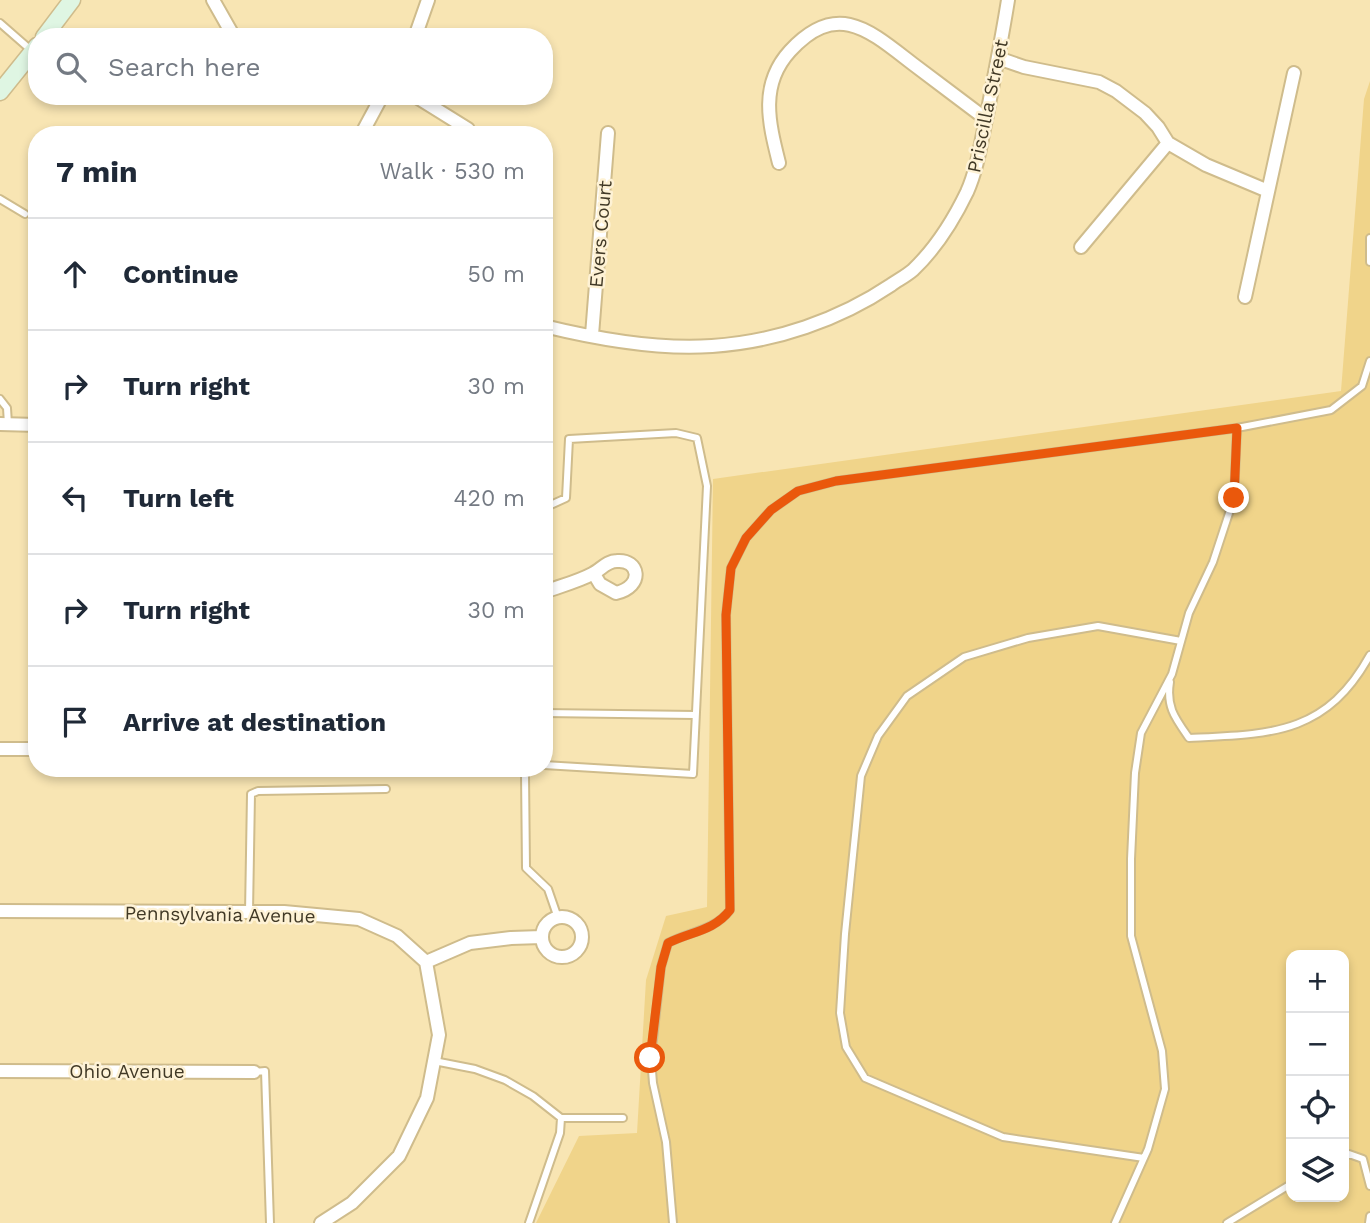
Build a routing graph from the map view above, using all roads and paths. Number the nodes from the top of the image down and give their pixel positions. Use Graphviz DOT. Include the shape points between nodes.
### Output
graph roads {
  1 [pos="72,0"];
  2 [pos="212,0"];
  3 [pos="428,0"];
  4 [pos="1008,0"];
  5 [pos="0,23"];
  6 [pos="51,28"];
  7 [pos="229,28"];
  8 [pos="418,28"];
  9 [pos="28,44"];
  10 [pos="28,56"];
  11 [pos="998,58"];
  12 [pos="1294,73"];
  13 [pos="0,92"];
  14 [pos="377,105"];
  15 [pos="429,105"];
  16 [pos="986,119"];
  17 [pos="366,126"];
  18 [pos="463,126"];
  19 [pos="608,133"];
  20 [pos="1168,143"];
  21 [pos="779,163"];
  22 [pos="1268,191"];
  23 [pos="0,199"];
  24 [pos="25,214"];
  25 [pos="1370,238"];
  26 [pos="1081,247"];
  27 [pos="1370,262"];
  28 [pos="1245,297"];
  29 [pos="553,328"];
  30 [pos="592,335"];
  31 [pos="1370,361"];
  32 [pos="0,399"];
  33 [pos="4,424"];
  34 [pos="28,425"];
  35 [pos="1237,428"];
  36 [pos="553,504"];
  37 [pos="594,574"];
  38 [pos="553,589"];
  39 [pos="1181,641"];
  40 [pos="1370,655"];
  41 [pos="1172,674"];
  42 [pos="553,713"];
  43 [pos="695,715"];
  44 [pos="0,748"];
  45 [pos="28,749"];
  46 [pos="553,766"];
  47 [pos="525,777"];
  48 [pos="386,789"];
  49 [pos="0,911"];
  50 [pos="249,912"];
  51 [pos="558,918"];
  52 [pos="542,937"];
  53 [pos="426,962"];
  54 [pos="434,1061"];
  55 [pos="0,1070"];
  56 [pos="254,1072"];
  57 [pos="561,1118"];
  58 [pos="623,1118"];
  59 [pos="1349,1154"];
  60 [pos="1144,1158"];
  61 [pos="1370,1186"];
  62 [pos="1286,1187"];
  63 [pos="1370,1216"];
  64 [pos="270,1223"];
  65 [pos="321,1223"];
  66 [pos="529,1223"];
  67 [pos="673,1223"];
  68 [pos="1115,1223"];
  69 [pos="1227,1223"];
  70 [pos="1369,1223"];
  1 -- 6 [label="main road"];
  2 -- 7 [label="street"];
  3 -- 8 [label="street"];
  4 -- 11 [label="street, Priscilla Street"];
  5 -- 9 [label="lane"];
  10 -- 13 [label="main road"];
  11 -- 16 [label="street, Priscilla Street"];
  11 -- 20 [label="street" via="1099,82 1145,113"];
  12 -- 22 [label="street"];
  14 -- 17 [label="street"];
  15 -- 18 [label="street"];
  16 -- 21 [label="street" via="879,36 857,26 828,24 807,33 787,54 774,78 768,121"];
  16 -- 30 [label="street, Priscilla Street" via="977,161 954,217 912,270 879,293 782,335 739,344 666,346"];
  19 -- 30 [label="street, Evers Court"];
  20 -- 22 [label="street"];
  20 -- 26 [label="street"];
  22 -- 28 [label="street"];
  23 -- 24 [label="lane"];
  25 -- 27 [label="lane"];
  29 -- 30 [label="street, Priscilla Street"];
  31 -- 35 [label="lane" via="1363,386 1331,410"];
  32 -- 33 [label="lane" via="7,408"];
  33 -- 34 [label="street"];
  35 -- 39 [label="lane" via="1234,498"];
  35 -- 67 [label="lane" via="836,481 798,491 771,510 746,538 731,568 726,615 730,910 708,929 668,943 650,1058 666,1142"];
  36 -- 43 [label="lane" via="566,498 569,439 676,433 697,438 707,486"];
  37 -- 38 [label="street"];
  39 -- 41 [label="lane"];
  39 -- 60 [label="lane" via="1098,625 1028,638 964,657 907,696 877,736 862,776 845,934 840,1013 846,1047 865,1079 1003,1137"];
  40 -- 41 [label="lane" via="1356,680 1323,712 1290,727 1243,735 1189,738 1167,699"];
  41 -- 60 [label="lane" via="1141,733 1135,773 1131,936 1162,1051 1165,1089"];
  42 -- 43 [label="lane"];
  43 -- 46 [label="lane" via="693,774"];
  44 -- 45 [label="street"];
  47 -- 51 [label="lane" via="526,868 548,889"];
  48 -- 50 [label="lane" via="258,790 251,794"];
  49 -- 50 [label="street, Pennsylvania Avenue"];
  50 -- 53 [label="street, Pennsylvania Avenue" via="359,919 397,936"];
  51 -- 52 [label="street" via="548,923"];
  51 -- 52 [label="street" via="570,919 581,930 577,952 554,956"];
  52 -- 53 [label="street" via="470,943"];
  53 -- 54 [label="street" via="439,1035"];
  54 -- 57 [label="lane" via="505,1080"];
  54 -- 65 [label="street" via="427,1098 399,1156 352,1203"];
  55 -- 56 [label="street, Ohio Avenue"];
  56 -- 64 [label="lane" via="265,1071"];
  57 -- 58 [label="lane"];
  57 -- 66 [label="lane" via="561,1133"];
  59 -- 61 [label="lane" via="1363,1159"];
  60 -- 68 [label="lane"];
  62 -- 69 [label="lane"];
  63 -- 70 [label="lane"];
}
